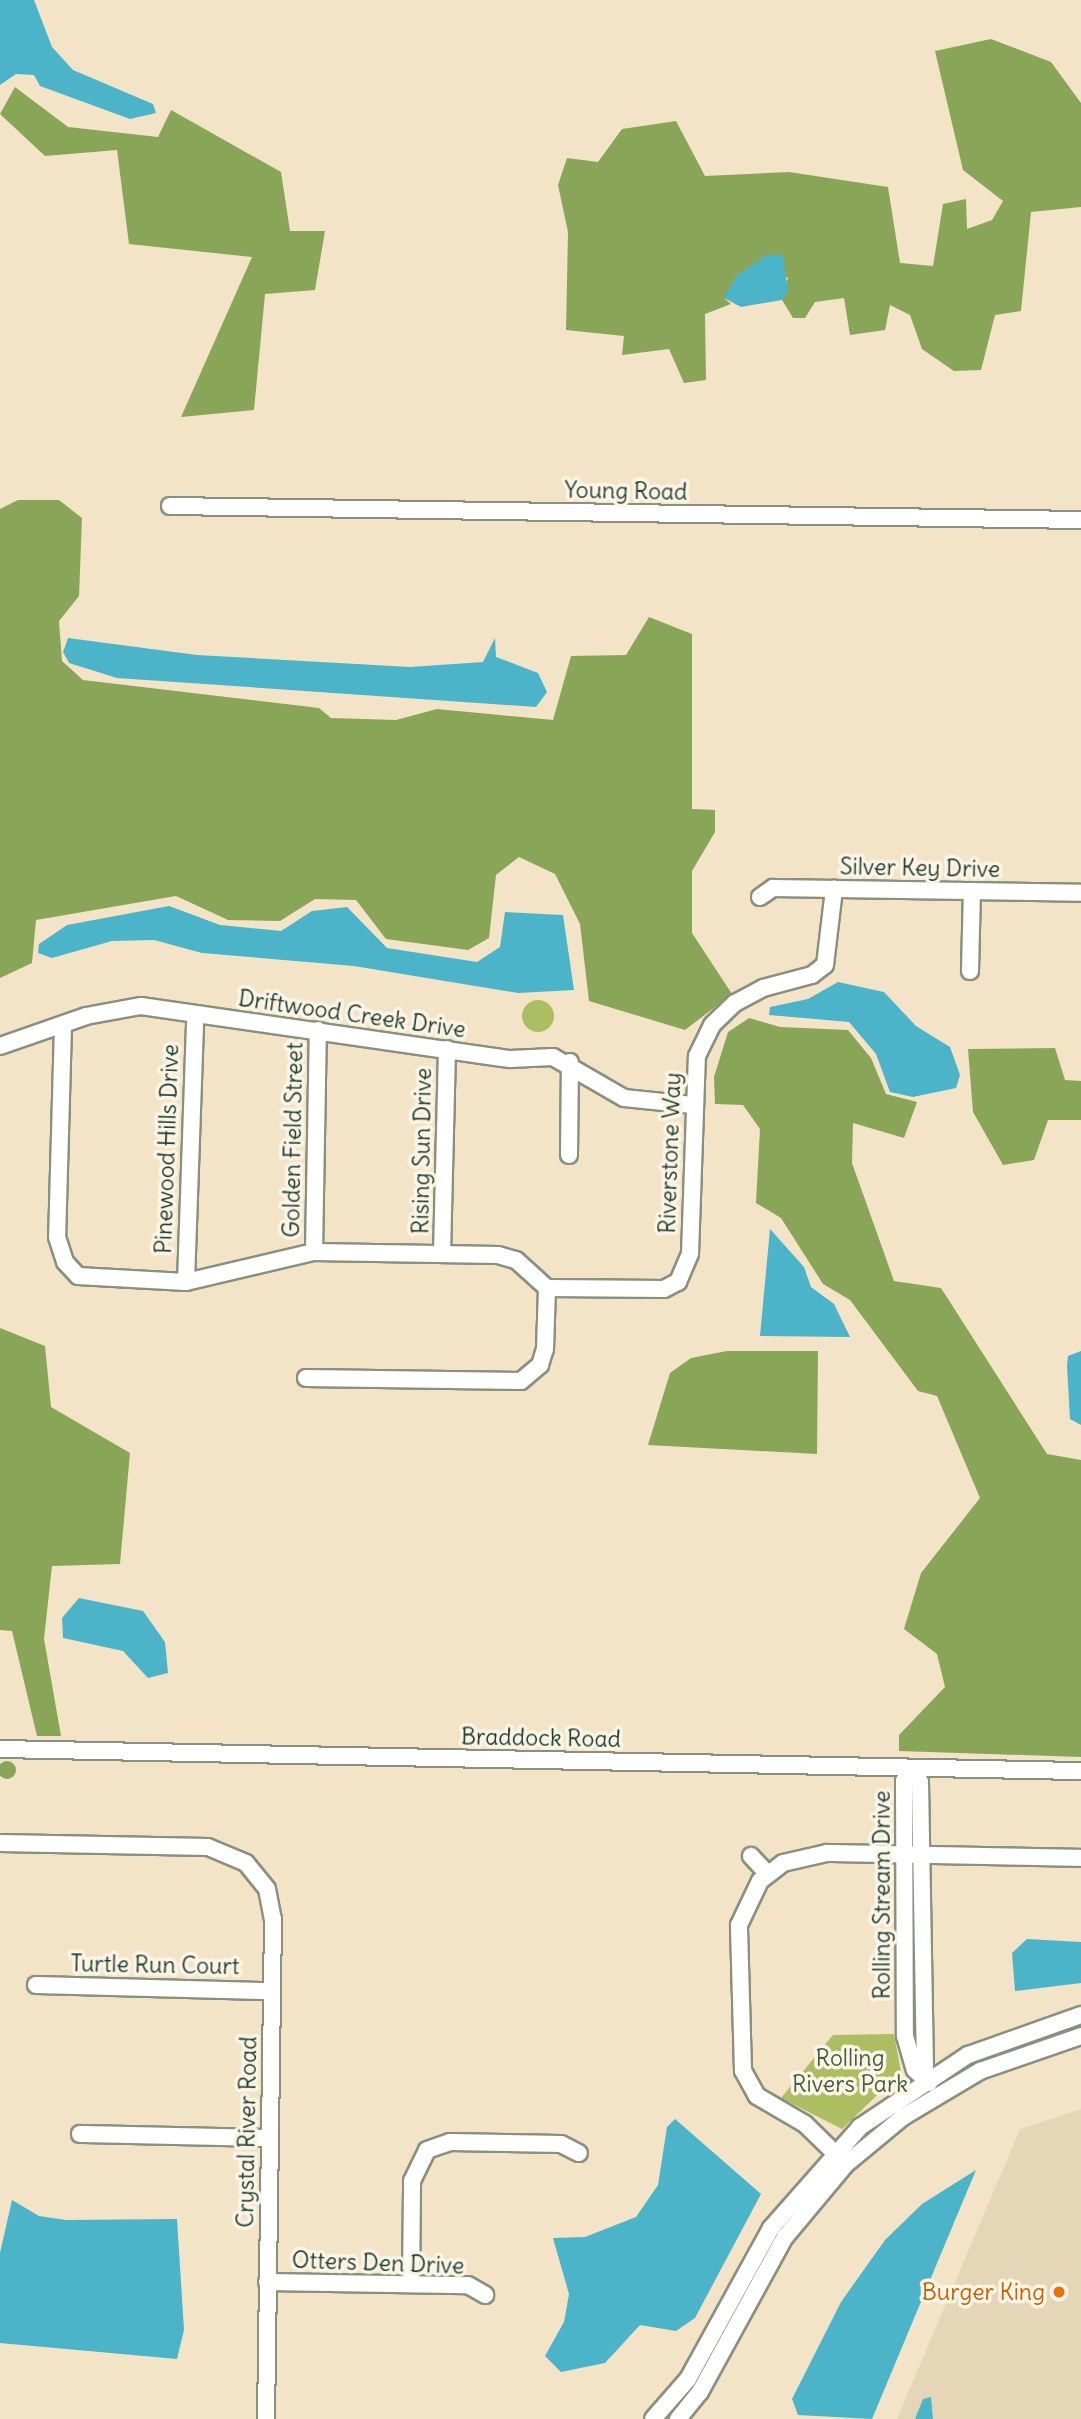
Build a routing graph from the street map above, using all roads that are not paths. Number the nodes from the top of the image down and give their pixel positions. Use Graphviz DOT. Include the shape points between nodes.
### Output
graph roads {
  1 [pos="170,506"];
  2 [pos="1081,520"];
  3 [pos="834,889"];
  4 [pos="972,891"];
  5 [pos="1081,893"];
  6 [pos="760,897"];
  7 [pos="970,971"];
  8 [pos="195,1017"];
  9 [pos="62,1026"];
  10 [pos="318,1030"];
  11 [pos="0,1046"];
  12 [pos="447,1049"];
  13 [pos="570,1062"];
  14 [pos="693,1105"];
  15 [pos="569,1155"];
  16 [pos="314,1252"];
  17 [pos="442,1254"];
  18 [pos="186,1282"];
  19 [pos="547,1288"];
  20 [pos="306,1378"];
  21 [pos="0,1749"];
  22 [pos="912,1768"];
  23 [pos="1081,1771"];
  24 [pos="0,1843"];
  25 [pos="912,1855"];
  26 [pos="751,1856"];
  27 [pos="1081,1858"];
  28 [pos="767,1873"];
  29 [pos="36,1986"];
  30 [pos="272,1991"];
  31 [pos="1081,2015"];
  32 [pos="1081,2036"];
  33 [pos="926,2078"];
  34 [pos="937,2095"];
  35 [pos="80,2134"];
  36 [pos="270,2138"];
  37 [pos="835,2151"];
  38 [pos="579,2153"];
  39 [pos="846,2164"];
  40 [pos="267,2282"];
  41 [pos="411,2284"];
  42 [pos="485,2295"];
  43 [pos="266,2419"];
  44 [pos="653,2419"];
  45 [pos="678,2419"];
  1 -- 2 [label="street, Young Road"];
  3 -- 4 [label="street, Silver Key Drive"];
  3 -- 6 [label="street, Silver Key Drive" via="773,888"];
  3 -- 14 [label="street, Riverstone Way" via="825,965 795,982 763,988 712,1025 697,1056"];
  4 -- 5 [label="street, Silver Key Drive"];
  4 -- 7 [label="street"];
  8 -- 9 [label="street, Driftwood Creek Drive" via="141,1006"];
  8 -- 10 [label="street, Driftwood Creek Drive"];
  8 -- 18 [label="street, Pinewood Hills Drive"];
  9 -- 11 [label="street, Driftwood Creek Drive"];
  9 -- 18 [label="street" via="57,1237 61,1266 96,1280"];
  10 -- 12 [label="street, Driftwood Creek Drive"];
  10 -- 16 [label="street, Golden Field Street"];
  12 -- 13 [label="street, Driftwood Creek Drive"];
  12 -- 17 [label="street, Rising Sun Drive"];
  13 -- 14 [label="street, Driftwood Creek Drive" via="624,1098"];
  13 -- 15 [label="street"];
  14 -- 19 [label="street, Riverstone Way" via="690,1254 680,1287 649,1291"];
  16 -- 17 [label="street"];
  16 -- 18 [label="street"];
  17 -- 19 [label="street" via="516,1260"];
  19 -- 20 [label="street" via="545,1349 533,1381"];
  21 -- 22 [label="street, Braddock Road"];
  22 -- 23 [label="street, Braddock Road"];
  22 -- 25 [label="street, Rolling Stream Drive" via="904,1781"];
  24 -- 30 [label="street, Crystal River Road" via="208,1847 239,1858 261,1877 271,1900"];
  25 -- 27 [label="street"];
  25 -- 28 [label="street" via="802,1855"];
  25 -- 33 [label="street, Rolling Stream Drive" via="905,2036 915,2070"];
  26 -- 28 [label="street"];
  28 -- 37 [label="street" via="740,1925 740,2059 757,2096"];
  29 -- 30 [label="street, Turtle Run Court"];
  30 -- 36 [label="street, Crystal River Road"];
  31 -- 33 [label="street" via="1013,2035"];
  32 -- 34 [label="street" via="1022,2053"];
  33 -- 34 [label="street, Rolling Stream Drive"];
  33 -- 37 [label="street"];
  34 -- 39 [label="street"];
  35 -- 36 [label="street"];
  36 -- 40 [label="street, Crystal River Road"];
  37 -- 39 [label="street"];
  37 -- 44 [label="street" via="771,2228 688,2379"];
  38 -- 41 [label="street" via="561,2144 450,2142 427,2150 412,2181"];
  39 -- 45 [label="street" via="785,2238 701,2392"];
  40 -- 41 [label="street, Otters Den Drive"];
  40 -- 43 [label="street, Crystal River Road"];
  41 -- 42 [label="street, Otters Den Drive" via="468,2285"];
}
